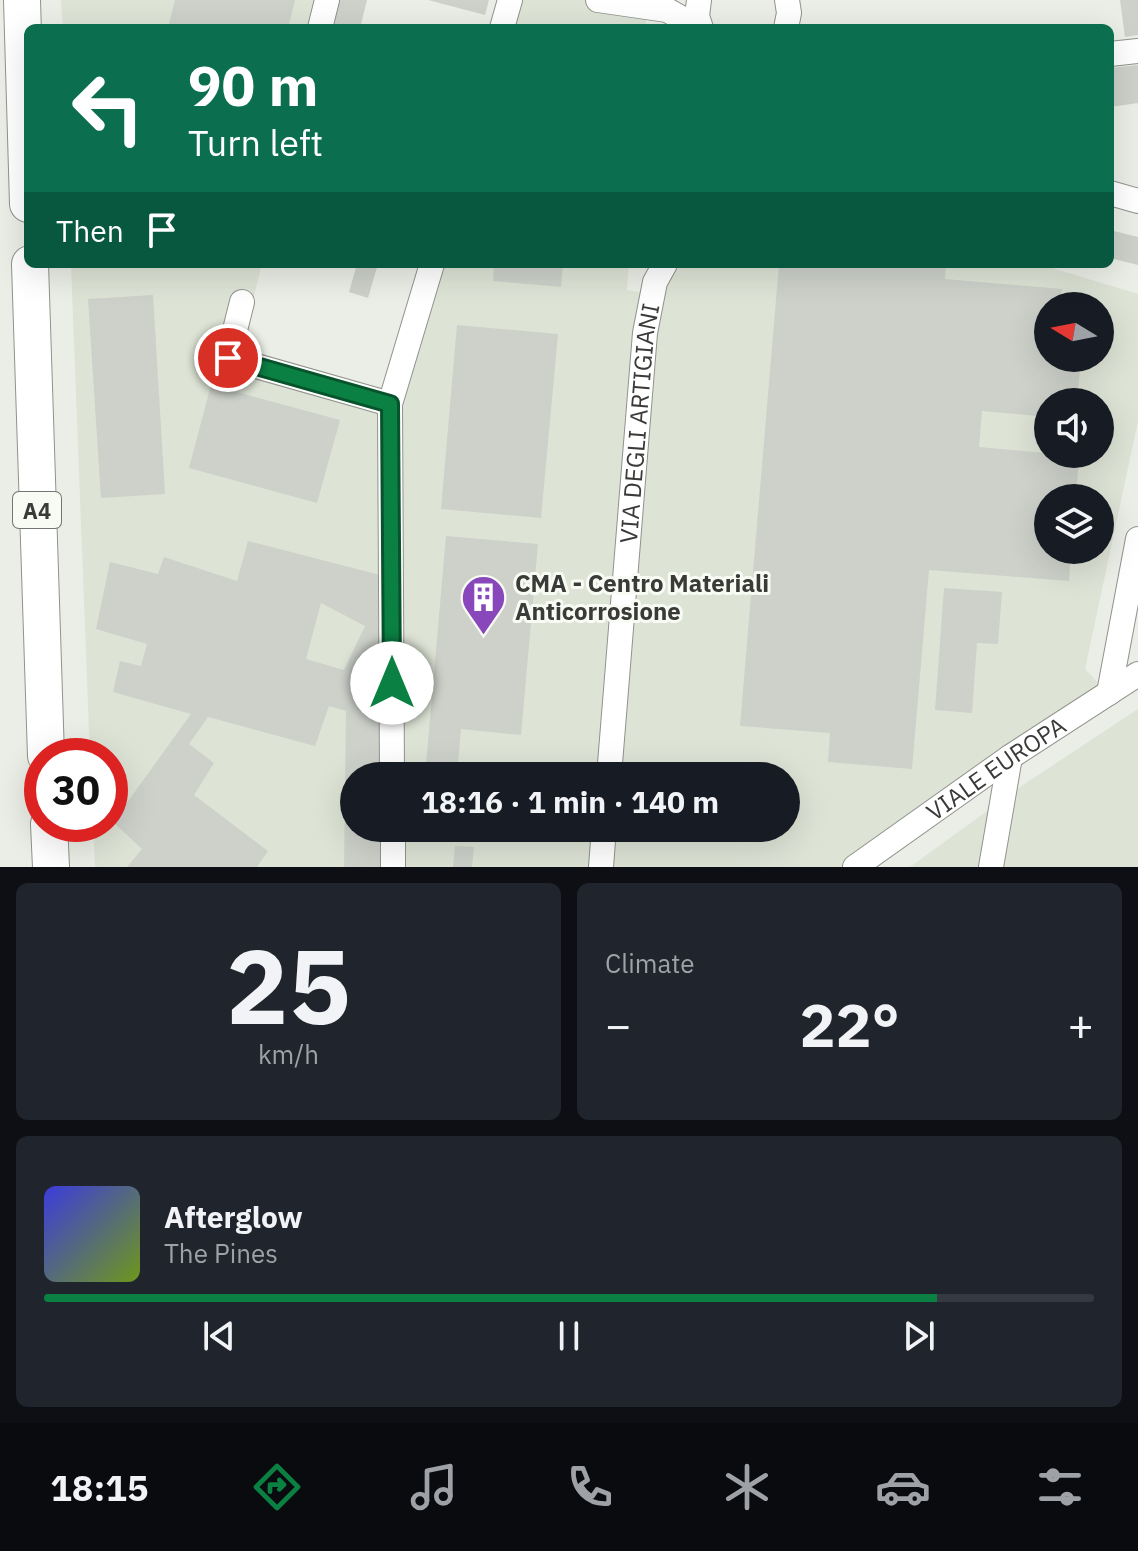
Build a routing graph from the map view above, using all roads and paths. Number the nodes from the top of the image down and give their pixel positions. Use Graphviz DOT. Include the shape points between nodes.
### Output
graph roads {
  1 [pos="22,0"];
  2 [pos="327,0"];
  3 [pos="510,0"];
  4 [pos="598,0"];
  5 [pos="699,0"];
  6 [pos="787,0"];
  7 [pos="661,4"];
  8 [pos="321,24"];
  9 [pos="503,24"];
  10 [pos="694,24"];
  11 [pos="699,24"];
  12 [pos="788,24"];
  13 [pos="1138,51"];
  14 [pos="1114,54"];
  15 [pos="24,68"];
  16 [pos="1114,194"];
  17 [pos="1138,201"];
  18 [pos="30,268"];
  19 [pos="431,268"];
  20 [pos="663,268"];
  21 [pos="242,302"];
  22 [pos="390,404"];
  23 [pos="1138,539"];
  24 [pos="1138,674"];
  25 [pos="1109,693"];
  26 [pos="45,738"];
  27 [pos="1010,757"];
  28 [pos="392,762"];
  29 [pos="610,762"];
  30 [pos="50,842"];
  31 [pos="393,842"];
  32 [pos="603,842"];
  33 [pos="51,867"];
  34 [pos="393,867"];
  35 [pos="601,867"];
  36 [pos="855,867"];
  37 [pos="991,867"];
  1 -- 15 [label="highway"];
  2 -- 8 [label="street"];
  3 -- 9 [label="street"];
  4 -- 7 [label="street"];
  5 -- 11 [label="street"];
  6 -- 12 [label="street"];
  7 -- 10 [label="street"];
  13 -- 14 [label="street"];
  16 -- 17 [label="street"];
  18 -- 26 [label="highway, A4"];
  19 -- 22 [label="street"];
  20 -- 29 [label="street, VIA DEGLI ARTIGIANI" via="645,333"];
  21 -- 22 [label="street" via="228,358"];
  22 -- 28 [label="street"];
  23 -- 25 [label="street"];
  24 -- 25 [label="street, VIALE EUROPA"];
  25 -- 27 [label="street, VIALE EUROPA"];
  27 -- 36 [label="street, VIALE EUROPA"];
  27 -- 37 [label="street"];
  30 -- 33 [label="highway"];
  31 -- 34 [label="street"];
  32 -- 35 [label="street"];
}
